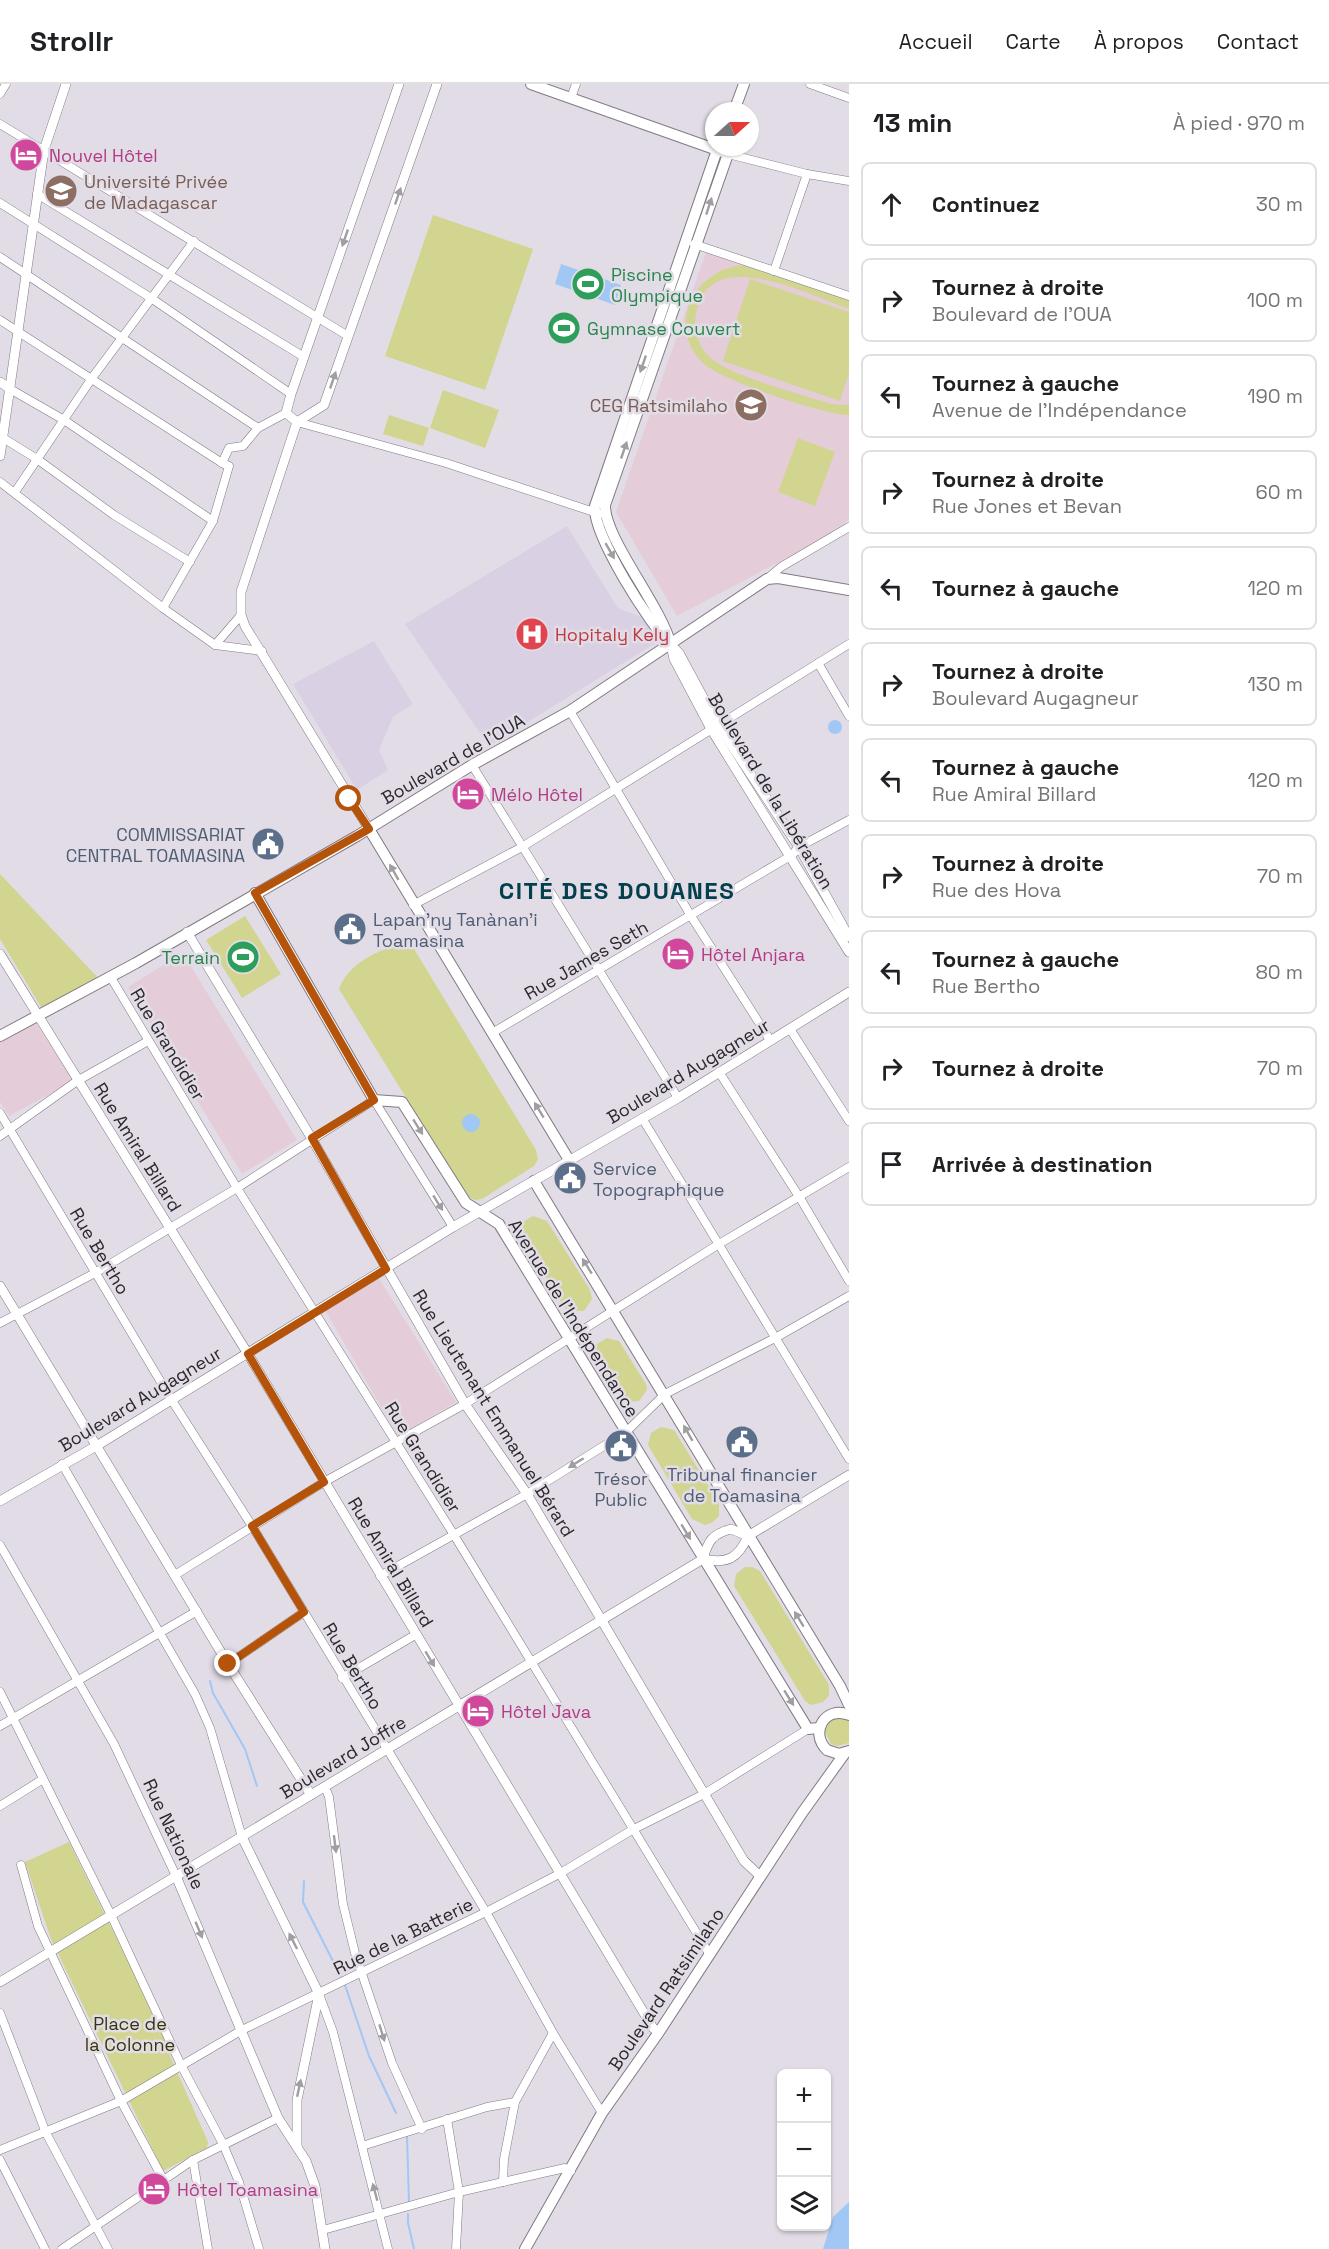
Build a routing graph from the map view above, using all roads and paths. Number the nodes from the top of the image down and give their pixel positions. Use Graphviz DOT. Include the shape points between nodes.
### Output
graph roads {
  1 [pos="6,84"];
  2 [pos="66,84"];
  3 [pos="399,84"];
  4 [pos="437,84"];
  5 [pos="531,84"];
  6 [pos="576,84"];
  7 [pos="744,84"];
  8 [pos="810,84"];
  9 [pos="0,94"];
  10 [pos="571,98"];
  11 [pos="849,98"];
  12 [pos="737,102"];
  13 [pos="0,124"];
  14 [pos="705,143"];
  15 [pos="44,150"];
  16 [pos="720,156"];
  17 [pos="746,156"];
  18 [pos="807,174"];
  19 [pos="849,180"];
  20 [pos="38,194"];
  21 [pos="0,203"];
  22 [pos="33,223"];
  23 [pos="194,241"];
  24 [pos="691,243"];
  25 [pos="0,257"];
  26 [pos="774,271"];
  27 [pos="28,273"];
  28 [pos="167,276"];
  29 [pos="849,296"];
  30 [pos="151,298"];
  31 [pos="317,317"];
  32 [pos="0,320"];
  33 [pos="17,331"];
  34 [pos="348,336"];
  35 [pos="123,339"];
  36 [pos="304,357"];
  37 [pos="92,378"];
  38 [pos="0,382"];
  39 [pos="10,389"];
  40 [pos="291,394"];
  41 [pos="286,413"];
  42 [pos="64,420"];
  43 [pos="297,422"];
  44 [pos="258,428"];
  45 [pos="3,438"];
  46 [pos="0,456"];
  47 [pos="37,459"];
  48 [pos="222,463"];
  49 [pos="0,482"];
  50 [pos="15,492"];
  51 [pos="599,514"];
  52 [pos="213,521"];
  53 [pos="849,527"];
  54 [pos="190,562"];
  55 [pos="767,579"];
  56 [pos="849,590"];
  57 [pos="163,608"];
  58 [pos="241,615"];
  59 [pos="849,644"];
  60 [pos="215,645"];
  61 [pos="671,645"];
  62 [pos="262,651"];
  63 [pos="818,663"];
  64 [pos="570,711"];
  65 [pos="849,716"];
  66 [pos="714,727"];
  67 [pos="472,765"];
  68 [pos="615,788"];
  69 [pos="849,820"];
  70 [pos="369,829"];
  71 [pos="522,847"];
  72 [pos="799,848"];
  73 [pos="792,855"];
  74 [pos="255,893"];
  75 [pos="413,905"];
  76 [pos="691,916"];
  77 [pos="187,932"];
  78 [pos="849,937"];
  79 [pos="849,952"];
  80 [pos="0,954"];
  81 [pos="598,971"];
  82 [pos="110,976"];
  83 [pos="849,992"];
  84 [pos="38,1017"];
  85 [pos="790,1029"];
  86 [pos="492,1033"];
  87 [pos="0,1036"];
  88 [pos="770,1040"];
  89 [pos="148,1041"];
  90 [pos="718,1072"];
  91 [pos="77,1082"];
  92 [pos="678,1098"];
  93 [pos="374,1100"];
  94 [pos="0,1113"];
  95 [pos="642,1118"];
  96 [pos="849,1121"];
  97 [pos="10,1130"];
  98 [pos="0,1136"];
  99 [pos="312,1138"];
  100 [pos="569,1160"];
  101 [pos="849,1167"];
  102 [pos="538,1178"];
  103 [pos="237,1188"];
  104 [pos="800,1198"];
  105 [pos="482,1212"];
  106 [pos="453,1227"];
  107 [pos="169,1228"];
  108 [pos="719,1244"];
  109 [pos="386,1269"];
  110 [pos="95,1273"];
  111 [pos="849,1281"];
  112 [pos="0,1286"];
  113 [pos="849,1296"];
  114 [pos="615,1310"];
  115 [pos="315,1313"];
  116 [pos="18,1315"];
  117 [pos="0,1323"];
  118 [pos="777,1337"];
  119 [pos="568,1339"];
  120 [pos="248,1354"];
  121 [pos="665,1394"];
  122 [pos="171,1399"];
  123 [pos="465,1404"];
  124 [pos="626,1432"];
  125 [pos="396,1442"];
  126 [pos="98,1445"];
  127 [pos="849,1459"];
  128 [pos="62,1464"];
  129 [pos="849,1474"];
  130 [pos="324,1482"];
  131 [pos="527,1494"];
  132 [pos="0,1501"];
  133 [pos="252,1526"];
  134 [pos="454,1535"];
  135 [pos="748,1536"];
  136 [pos="0,1545"];
  137 [pos="703,1559"];
  138 [pos="175,1575"];
  139 [pos="380,1576"];
  140 [pos="197,1611"];
  141 [pos="304,1612"];
  142 [pos="603,1620"];
  143 [pos="161,1634"];
  144 [pos="415,1635"];
  145 [pos="532,1663"];
  146 [pos="228,1664"];
  147 [pos="342,1678"];
  148 [pos="79,1679"];
  149 [pos="0,1692"];
  150 [pos="849,1706"];
  151 [pos="459,1707"];
  152 [pos="849,1715"];
  153 [pos="13,1719"];
  154 [pos="0,1726"];
  155 [pos="814,1728"];
  156 [pos="387,1750"];
  157 [pos="847,1752"];
  158 [pos="43,1779"];
  159 [pos="325,1787"];
  160 [pos="704,1794"];
  161 [pos="311,1795"];
  162 [pos="0,1806"];
  163 [pos="632,1830"];
  164 [pos="242,1837"];
  165 [pos="21,1865"];
  166 [pos="559,1874"];
  167 [pos="176,1876"];
  168 [pos="760,1876"];
  169 [pos="486,1912"];
  170 [pos="111,1915"];
  171 [pos="51,1952"];
  172 [pos="710,1955"];
  173 [pos="360,1972"];
  174 [pos="0,1982"];
  175 [pos="319,1994"];
  176 [pos="0,2013"];
  177 [pos="242,2030"];
  178 [pos="659,2032"];
  179 [pos="553,2033"];
  180 [pos="181,2065"];
  181 [pos="121,2101"];
  182 [pos="515,2102"];
  183 [pos="602,2113"];
  184 [pos="278,2118"];
  185 [pos="447,2119"];
  186 [pos="422,2129"];
  187 [pos="46,2133"];
  188 [pos="223,2144"];
  189 [pos="297,2146"];
  190 [pos="362,2146"];
  191 [pos="0,2150"];
  192 [pos="0,2160"];
  193 [pos="193,2160"];
  194 [pos="571,2171"];
  195 [pos="163,2179"];
  196 [pos="503,2182"];
  197 [pos="459,2192"];
  198 [pos="381,2215"];
  199 [pos="95,2225"];
  200 [pos="323,2230"];
  201 [pos="257,2248"];
  202 [pos="45,2249"];
  203 [pos="62,2249"];
  204 [pos="108,2249"];
  205 [pos="208,2249"];
  206 [pos="325,2249"];
  207 [pos="388,2249"];
  208 [pos="456,2249"];
  209 [pos="525,2249"];
  1 -- 9 [label="street"];
  2 -- 15 [label="street"];
  3 -- 31 [label="street, one-way"];
  34 -- 4 [label="street, one-way"];
  5 -- 10 [label="main road"];
  6 -- 10 [label="street"];
  7 -- 12 [label="main road"];
  8 -- 11 [label="street"];
  10 -- 14 [label="main road"];
  13 -- 15 [label="street"];
  15 -- 20 [label="street"];
  15 -- 23 [label="street"];
  16 -- 24 [label="main road"];
  17 -- 18 [label="street"];
  18 -- 19 [label="street"];
  18 -- 26 [label="street"];
  20 -- 22 [label="street"];
  20 -- 28 [label="street"];
  21 -- 22 [label="street"];
  22 -- 27 [label="street"];
  22 -- 30 [label="street"];
  23 -- 28 [label="street"];
  23 -- 31 [label="street"];
  24 -- 26 [label="street"];
  24 -- 51 [label="main road"];
  25 -- 27 [label="street"];
  26 -- 29 [label="street"];
  27 -- 33 [label="street"];
  27 -- 35 [label="street"];
  28 -- 30 [label="street"];
  28 -- 36 [label="street"];
  30 -- 35 [label="street"];
  30 -- 40 [label="street"];
  31 -- 34 [label="street"];
  31 -- 36 [label="street"];
  32 -- 33 [label="street"];
  33 -- 37 [label="street"];
  33 -- 39 [label="street"];
  43 -- 34 [label="street, one-way" via="324,405"];
  35 -- 37 [label="street"];
  35 -- 44 [label="street"];
  36 -- 40 [label="street"];
  37 -- 42 [label="street"];
  37 -- 48 [label="street"];
  38 -- 39 [label="street"];
  39 -- 42 [label="street"];
  39 -- 45 [label="street"];
  40 -- 41 [label="street"];
  41 -- 43 [label="street"];
  41 -- 44 [label="street"];
  42 -- 47 [label="street"];
  42 -- 52 [label="street"];
  43 -- 51 [label="street" via="446,463"];
  43 -- 58 [label="street" via="241,592"];
  44 -- 48 [label="street" via="243,446 229,448"];
  45 -- 46 [label="street"];
  45 -- 47 [label="street"];
  47 -- 50 [label="street"];
  47 -- 54 [label="street" via="114,515"];
  48 -- 52 [label="street" via="230,466"];
  49 -- 50 [label="street"];
  50 -- 57 [label="street"];
  51 -- 61 [label="main road, Boulevard de la Libération" via="665,625"];
  52 -- 54 [label="street"];
  53 -- 55 [label="street, Boulevard de l'OUA"];
  54 -- 57 [label="street"];
  55 -- 56 [label="main road"];
  55 -- 61 [label="main road, Boulevard de l'OUA"];
  57 -- 60 [label="street"];
  58 -- 60 [label="street"];
  58 -- 62 [label="street"];
  59 -- 63 [label="street"];
  60 -- 62 [label="street"];
  61 -- 64 [label="main road, Boulevard de l'OUA"];
  61 -- 66 [label="street, Boulevard de la Libération" via="674,659"];
  62 -- 70 [label="street"];
  63 -- 65 [label="street"];
  63 -- 66 [label="street"];
  64 -- 67 [label="main road, Boulevard de l'OUA"];
  64 -- 68 [label="street"];
  66 -- 68 [label="street"];
  66 -- 72 [label="street, Boulevard de la Libération"];
  66 -- 73 [label="street, Boulevard de la Libération"];
  67 -- 70 [label="main road, Boulevard de l'OUA"];
  67 -- 71 [label="street"];
  68 -- 71 [label="street"];
  68 -- 76 [label="street"];
  69 -- 72 [label="street, Rue James Seth"];
  70 -- 74 [label="main road, Boulevard de l'OUA"];
  75 -- 70 [label="main road, one-way"];
  71 -- 75 [label="street"];
  71 -- 81 [label="street"];
  72 -- 73 [label="street, Rue James Seth"];
  72 -- 78 [label="street, Boulevard de la Libération"];
  73 -- 76 [label="street, Rue James Seth"];
  73 -- 79 [label="street, Boulevard de la Libération"];
  74 -- 77 [label="main road, Boulevard de l'OUA"];
  74 -- 93 [label="main road"];
  75 -- 86 [label="main road"];
  76 -- 81 [label="street, Rue James Seth"];
  76 -- 88 [label="street"];
  77 -- 82 [label="main road, Boulevard de l'OUA"];
  77 -- 99 [label="street, Rue Lieutenant Emmanuel Bérard"];
  80 -- 84 [label="street, Rue Amiral Billard"];
  81 -- 86 [label="street, Rue James Seth"];
  81 -- 92 [label="street"];
  82 -- 84 [label="main road, Boulevard de l'OUA"];
  82 -- 89 [label="street, Rue Grandidier"];
  83 -- 85 [label="street, Boulevard Augagneur"];
  84 -- 87 [label="main road, Boulevard de l'OUA"];
  84 -- 91 [label="street, Rue Amiral Billard"];
  85 -- 88 [label="street, Boulevard Augagneur"];
  85 -- 96 [label="street"];
  100 -- 86 [label="main road, one-way"];
  88 -- 90 [label="street, Boulevard Augagneur"];
  89 -- 91 [label="street"];
  89 -- 103 [label="street, Rue Grandidier"];
  90 -- 92 [label="street, Boulevard Augagneur"];
  90 -- 104 [label="street"];
  91 -- 97 [label="street"];
  91 -- 107 [label="street, Rue Amiral Billard"];
  92 -- 95 [label="street, Boulevard Augagneur"];
  93 -- 99 [label="street"];
  93 -- 105 [label="main road, Avenue de l'Indépendance, one-way" via="402,1102 466,1203"];
  93 -- 106 [label="street, one-way"];
  94 -- 97 [label="street, Rue Bertho"];
  95 -- 100 [label="street, Boulevard Augagneur"];
  95 -- 108 [label="street"];
  97 -- 98 [label="street"];
  97 -- 110 [label="street, Rue Bertho"];
  99 -- 103 [label="street"];
  99 -- 109 [label="street, Rue Lieutenant Emmanuel Bérard"];
  100 -- 102 [label="street, Boulevard Augagneur"];
  101 -- 104 [label="street"];
  102 -- 105 [label="street, Boulevard Augagneur"];
  114 -- 102 [label="main road, Avenue de l'Indépendance, one-way"];
  103 -- 107 [label="street"];
  103 -- 115 [label="street, Rue Grandidier"];
  104 -- 108 [label="street"];
  104 -- 111 [label="street"];
  105 -- 106 [label="street, Boulevard Augagneur"];
  105 -- 119 [label="main road, Avenue de l'Indépendance" via="499,1224"];
  106 -- 109 [label="street, Boulevard Augagneur"];
  107 -- 110 [label="street"];
  107 -- 120 [label="street, Rue Amiral Billard"];
  108 -- 114 [label="street"];
  108 -- 118 [label="street"];
  109 -- 115 [label="street, Boulevard Augagneur"];
  109 -- 123 [label="street, Rue Lieutenant Emmanuel Bérard"];
  110 -- 116 [label="street"];
  110 -- 122 [label="street, Rue Bertho"];
  112 -- 116 [label="street"];
  113 -- 118 [label="street"];
  114 -- 119 [label="street"];
  114 -- 121 [label="main road, Avenue de l'Indépendance"];
  115 -- 120 [label="street, Boulevard Augagneur"];
  115 -- 125 [label="street, Rue Grandidier"];
  116 -- 117 [label="street"];
  116 -- 126 [label="street"];
  118 -- 121 [label="street"];
  118 -- 127 [label="street"];
  119 -- 123 [label="street"];
  119 -- 124 [label="main road, Avenue de l'Indépendance"];
  120 -- 122 [label="street, Boulevard Augagneur"];
  120 -- 130 [label="street, Rue Amiral Billard"];
  121 -- 124 [label="street"];
  135 -- 121 [label="main road, Avenue de l'Indépendance, one-way"];
  122 -- 126 [label="street, Boulevard Augagneur"];
  122 -- 133 [label="street, Rue Bertho"];
  123 -- 125 [label="street"];
  123 -- 131 [label="street, Rue Lieutenant Emmanuel Bérard"];
  124 -- 131 [label="street, one-way"];
  124 -- 137 [label="main road, Avenue de l'Indépendance, one-way"];
  125 -- 130 [label="street"];
  125 -- 134 [label="street, Rue Grandidier"];
  126 -- 128 [label="street, Boulevard Augagneur"];
  126 -- 138 [label="street"];
  128 -- 132 [label="street, Boulevard Augagneur"];
  128 -- 143 [label="street"];
  129 -- 135 [label="street"];
  130 -- 133 [label="street"];
  130 -- 139 [label="street, Rue Amiral Billard"];
  131 -- 134 [label="street"];
  131 -- 142 [label="street, Rue Lieutenant Emmanuel Bérard"];
  133 -- 138 [label="street"];
  133 -- 141 [label="street, Rue Bertho"];
  134 -- 139 [label="street"];
  134 -- 145 [label="street, Rue Grandidier"];
  135 -- 137 [label="street" via="734,1559 720,1563"];
  135 -- 137 [label="street" via="730,1529 717,1533 707,1542"];
  150 -- 135 [label="main road, Avenue de l'Indépendance, one-way"];
  136 -- 148 [label="street, Rue Nationale"];
  137 -- 142 [label="street, Boulevard Joffre"];
  137 -- 155 [label="main road, Avenue de l'Indépendance, one-way"];
  138 -- 140 [label="street"];
  139 -- 144 [label="street, Rue Amiral Billard"];
  140 -- 143 [label="street"];
  140 -- 146 [label="street"];
  141 -- 146 [label="street"];
  141 -- 147 [label="street, Rue Bertho"];
  142 -- 145 [label="street, Boulevard Joffre"];
  142 -- 160 [label="street, Rue Lieutenant Emmanuel Bérard"];
  143 -- 148 [label="street"];
  143 -- 164 [label="street" via="210,1728"];
  144 -- 147 [label="street"];
  144 -- 151 [label="street, Rue Amiral Billard, one-way"];
  145 -- 151 [label="street, Boulevard Joffre"];
  145 -- 163 [label="street, Rue Grandidier"];
  146 -- 161 [label="street"];
  147 -- 156 [label="street, Rue Bertho"];
  148 -- 153 [label="street"];
  148 -- 167 [label="street, Rue Nationale"];
  149 -- 153 [label="street"];
  151 -- 156 [label="street, Boulevard Joffre"];
  151 -- 166 [label="street, Rue Amiral Billard"];
  152 -- 155 [label="main road" via="832,1714"];
  153 -- 154 [label="street"];
  153 -- 158 [label="street"];
  155 -- 157 [label="main road, Avenue de l'Indépendance" via="823,1746 833,1753"];
  155 -- 160 [label="street, Rue de la Batterie"];
  156 -- 159 [label="street, Boulevard Joffre"];
  156 -- 169 [label="street, Rue Bertho"];
  157 -- 168 [label="main road, Boulevard Ratsimilaho"];
  158 -- 162 [label="street"];
  158 -- 170 [label="street"];
  159 -- 161 [label="street, Boulevard Joffre"];
  159 -- 173 [label="street, one-way" via="343,1904"];
  160 -- 163 [label="street, Rue de la Batterie"];
  160 -- 168 [label="street, Rue Lieutenant Emmanuel Bérard" via="744,1861"];
  161 -- 164 [label="street, Boulevard Joffre"];
  163 -- 166 [label="street, Rue de la Batterie"];
  163 -- 172 [label="street, Rue Grandidier"];
  164 -- 167 [label="street, Boulevard Joffre"];
  175 -- 164 [label="street, one-way"];
  165 -- 171 [label="street" via="38,1926"];
  166 -- 169 [label="street, Rue de la Batterie"];
  166 -- 178 [label="street, Rue Amiral Billard"];
  167 -- 170 [label="street, Boulevard Joffre"];
  167 -- 177 [label="street, Rue Nationale, one-way"];
  168 -- 172 [label="main road, Boulevard Ratsimilaho"];
  169 -- 173 [label="street, Rue de la Batterie"];
  169 -- 179 [label="street, Rue Bertho"];
  170 -- 171 [label="street, Boulevard Joffre"];
  170 -- 180 [label="street"];
  171 -- 174 [label="street, Boulevard Joffre"];
  171 -- 181 [label="street"];
  172 -- 178 [label="main road, Boulevard Ratsimilaho"];
  173 -- 175 [label="street, Rue de la Batterie"];
  173 -- 186 [label="street, one-way" via="392,2063"];
  175 -- 177 [label="street, Rue de la Batterie"];
  189 -- 175 [label="street, one-way" via="297,2100"];
  175 -- 190 [label="street" via="333,2032"];
  176 -- 187 [label="street"];
  177 -- 180 [label="street, Rue de la Batterie"];
  177 -- 184 [label="street, Rue Nationale"];
  178 -- 183 [label="main road, Boulevard Ratsimilaho"];
  179 -- 182 [label="street"];
  179 -- 183 [label="street, Rue Bertho"];
  180 -- 181 [label="street, Rue de la Batterie"];
  180 -- 188 [label="street"];
  181 -- 187 [label="street, Rue de la Batterie"];
  181 -- 195 [label="street"];
  182 -- 185 [label="street"];
  182 -- 196 [label="street"];
  183 -- 194 [label="main road, Boulevard Ratsimilaho"];
  184 -- 188 [label="street"];
  184 -- 189 [label="street, Rue Nationale"];
  185 -- 186 [label="street"];
  185 -- 197 [label="street"];
  186 -- 190 [label="street"];
  187 -- 191 [label="street, Rue de la Batterie"];
  187 -- 199 [label="street"];
  188 -- 193 [label="street"];
  188 -- 201 [label="street" via="239,2182"];
  189 -- 200 [label="street" via="315,2186"];
  198 -- 190 [label="street, one-way"];
  192 -- 202 [label="street"];
  193 -- 195 [label="street"];
  193 -- 205 [label="street"];
  194 -- 196 [label="street" via="565,2168"];
  194 -- 209 [label="main road, Boulevard Ratsimilaho"];
  195 -- 199 [label="street"];
  196 -- 197 [label="street"];
  197 -- 198 [label="street"];
  197 -- 208 [label="street"];
  198 -- 200 [label="street"];
  198 -- 207 [label="street"];
  199 -- 203 [label="street"];
  199 -- 204 [label="street"];
  200 -- 206 [label="street"];
}
